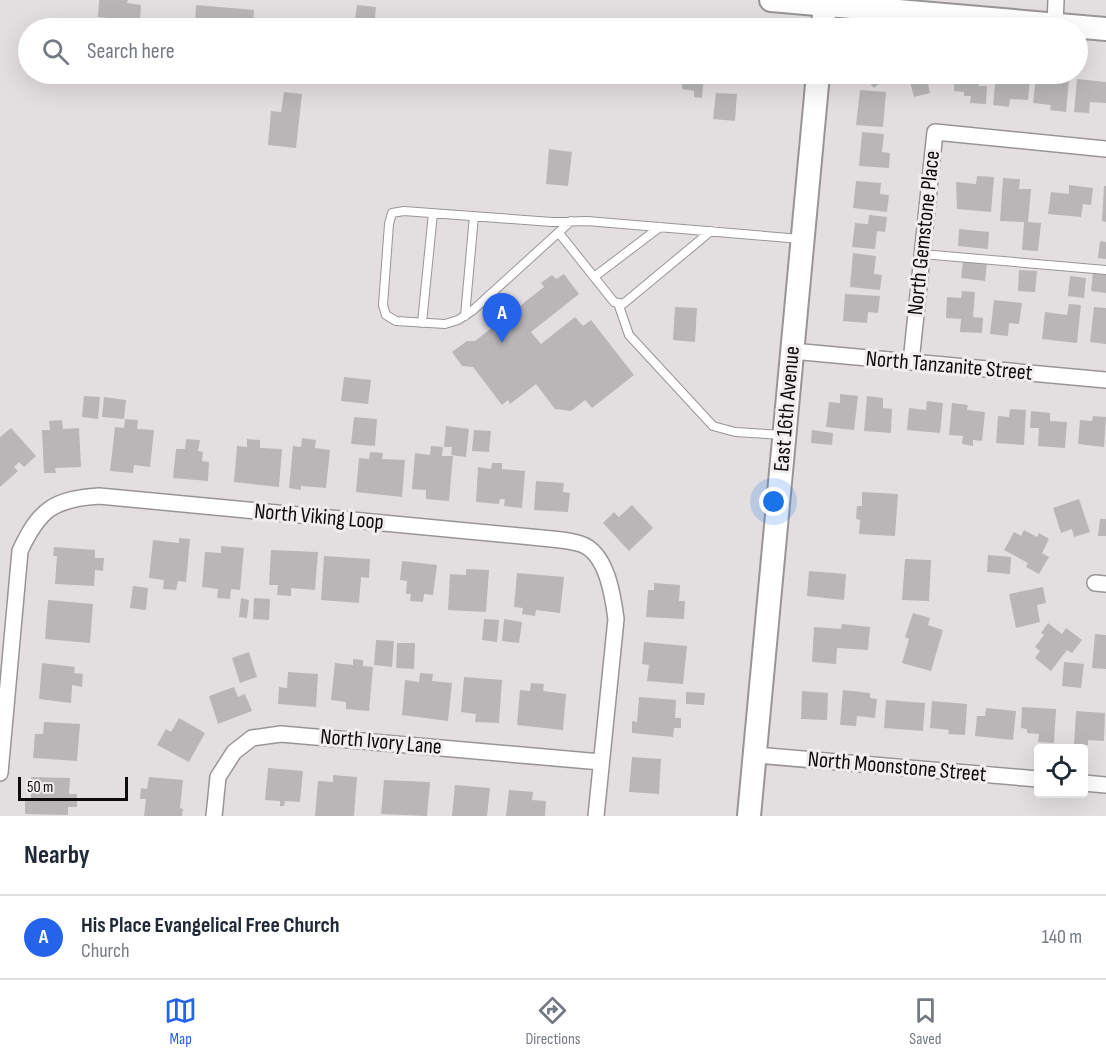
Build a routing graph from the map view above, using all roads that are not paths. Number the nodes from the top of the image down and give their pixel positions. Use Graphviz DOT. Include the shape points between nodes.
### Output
graph roads {
  1 [pos="771,0"];
  2 [pos="1056,0"];
  3 [pos="825,2"];
  4 [pos="824,18"];
  5 [pos="992,18"];
  6 [pos="1054,18"];
  7 [pos="1088,27"];
  8 [pos="1106,29"];
  9 [pos="818,84"];
  10 [pos="1106,149"];
  11 [pos="433,213"];
  12 [pos="474,216"];
  13 [pos="571,221"];
  14 [pos="660,227"];
  15 [pos="711,231"];
  16 [pos="559,233"];
  17 [pos="803,239"];
  18 [pos="922,254"];
  19 [pos="1106,270"];
  20 [pos="594,277"];
  21 [pos="618,303"];
  22 [pos="465,316"];
  23 [pos="422,323"];
  24 [pos="792,351"];
  25 [pos="910,362"];
  26 [pos="1106,380"];
  27 [pos="785,435"];
  28 [pos="755,755"];
  29 [pos="601,762"];
  30 [pos="0,773"];
  31 [pos="1034,779"];
  32 [pos="1088,783"];
  33 [pos="1106,785"];
  34 [pos="214,816"];
  35 [pos="596,816"];
  36 [pos="749,816"];
  1 -- 3 [label="street"];
  2 -- 6 [label="street"];
  3 -- 4 [label="street"];
  3 -- 5 [label="street"];
  7 -- 8 [label="street"];
  9 -- 17 [label="street, East 16th Avenue"];
  10 -- 18 [label="street, North Gemstone Place" via="935,132"];
  11 -- 12 [label="lane"];
  11 -- 23 [label="lane"];
  11 -- 23 [label="lane" via="392,213 388,224 383,305 386,315 396,321"];
  12 -- 13 [label="lane"];
  12 -- 22 [label="lane"];
  13 -- 14 [label="lane"];
  13 -- 16 [label="lane"];
  14 -- 15 [label="lane"];
  14 -- 20 [label="lane"];
  15 -- 17 [label="lane"];
  15 -- 21 [label="lane" via="630,300"];
  16 -- 20 [label="lane"];
  16 -- 22 [label="lane"];
  17 -- 24 [label="street, East 16th Avenue"];
  18 -- 19 [label="lane"];
  18 -- 25 [label="street, North Gemstone Place"];
  20 -- 21 [label="lane"];
  21 -- 27 [label="lane" via="629,335 713,426 735,432"];
  22 -- 23 [label="lane" via="445,324"];
  24 -- 25 [label="street, North Tanzanite Street"];
  24 -- 27 [label="street, East 16th Avenue"];
  25 -- 26 [label="street, North Tanzanite Street"];
  27 -- 28 [label="street, East 16th Avenue"];
  28 -- 31 [label="street, North Moonstone Street"];
  28 -- 36 [label="street, East 16th Avenue"];
  29 -- 30 [label="street, North Viking Loop" via="616,619 612,588 601,563 583,544 99,496 70,498 49,510 29,532 20,551"];
  29 -- 34 [label="street, North Ivory Lane" via="281,734 252,738 234,752 218,777"];
  29 -- 35 [label="street, North Viking Loop"];
  32 -- 33 [label="street"];
}
